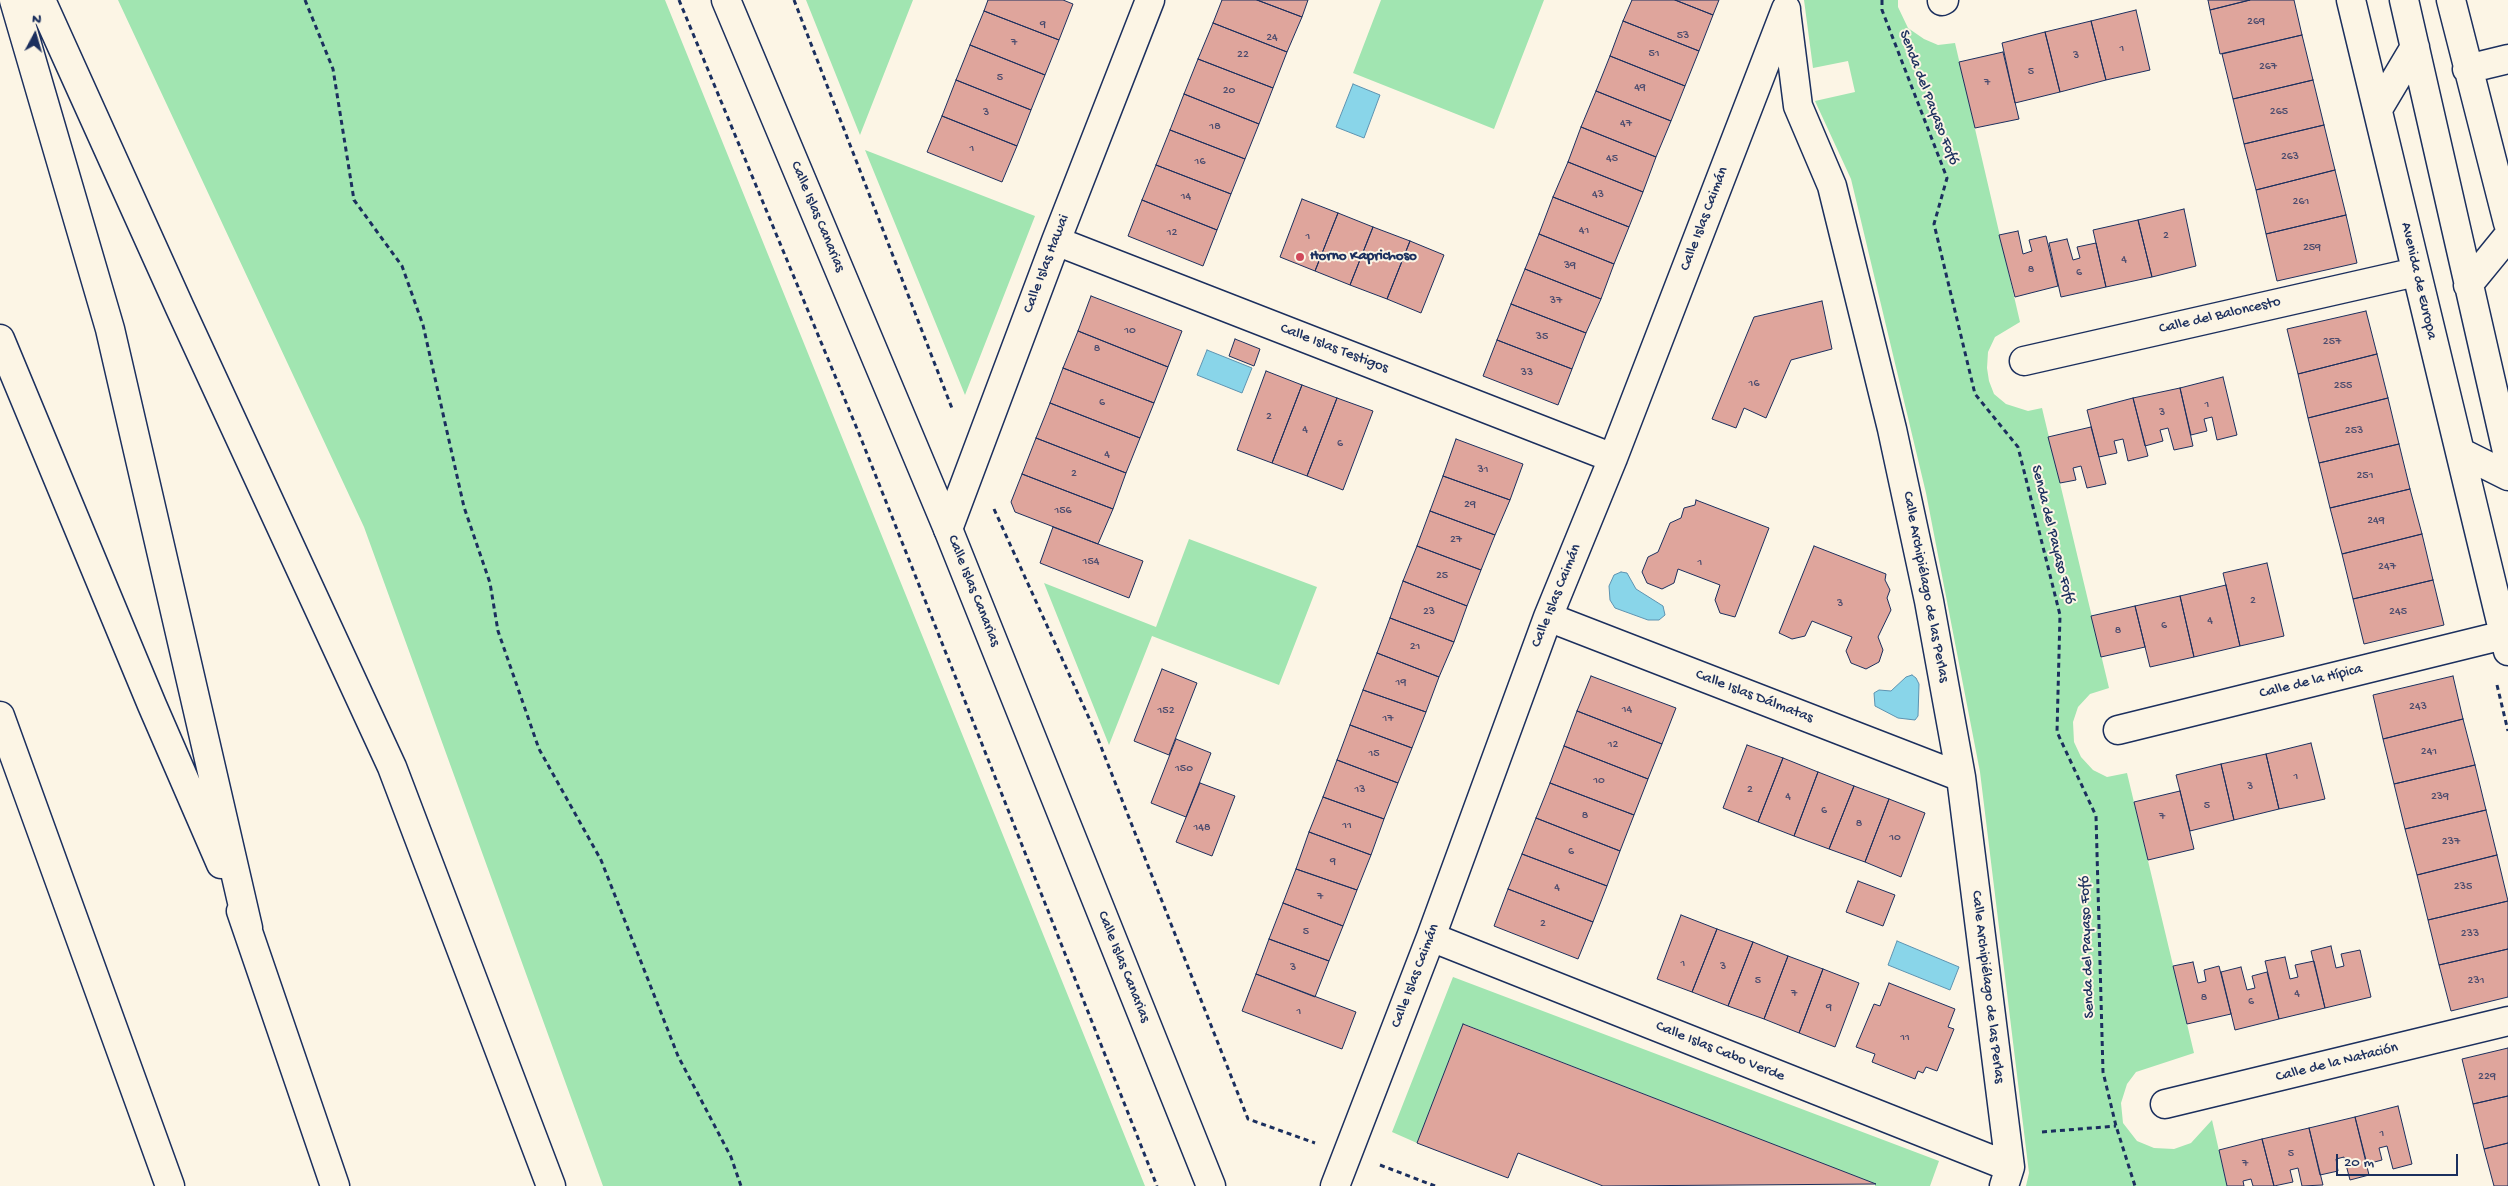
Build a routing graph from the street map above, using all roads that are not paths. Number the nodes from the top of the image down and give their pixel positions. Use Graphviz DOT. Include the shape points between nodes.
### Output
graph roads {
  1 [pos="14,0"];
  2 [pos="41,0"];
  3 [pos="726,0"];
  4 [pos="1150,0"];
  5 [pos="2351,0"];
  6 [pos="2404,0"];
  7 [pos="2452,0"];
  8 [pos="1785,4"];
  9 [pos="2415,47"];
  10 [pos="2508,59"];
  11 [pos="2468,69"];
  12 [pos="2378,109"];
  13 [pos="2508,223"];
  14 [pos="2508,236"];
  15 [pos="1056,241"];
  16 [pos="2416,272"];
  17 [pos="2468,285"];
  18 [pos="0,339"];
  19 [pos="2024,361"];
  20 [pos="2460,452"];
  21 [pos="2508,456"];
  22 [pos="1613,458"];
  23 [pos="2508,476"];
  24 [pos="948,529"];
  25 [pos="1548,617"];
  26 [pos="2506,643"];
  27 [pos="0,716"];
  28 [pos="2118,730"];
  29 [pos="1961,777"];
  30 [pos="248,928"];
  31 [pos="1431,937"];
  32 [pos="2508,1021"];
  33 [pos="2165,1104"];
  34 [pos="2007,1176"];
  35 [pos="170,1186"];
  36 [pos="335,1186"];
  37 [pos="551,1186"];
  38 [pos="1211,1186"];
  39 [pos="1335,1186"];
  1 -- 30 [label="main road" via="110,329"];
  2 -- 37 [label="main road" via="392,767"];
  3 -- 24 [label="main road, Calle Islas Canarias"];
  4 -- 15 [label="main road, Calle Islas Hawai"];
  5 -- 12 [label="main road, Avenida de Europa"];
  6 -- 9 [label="main road"];
  7 -- 11 [label="main road"];
  8 -- 22 [label="main road, Calle Islas Caimán"];
  8 -- 29 [label="main road, Calle Archipiélago de las Perlas" via="1798,106 1832,186 1892,429 1929,601"];
  9 -- 12 [label="main road"];
  9 -- 17 [label="main road"];
  10 -- 11 [label="main road"];
  11 -- 13 [label="main road"];
  12 -- 16 [label="main road, Avenida de Europa"];
  14 -- 17 [label="main road"];
  15 -- 22 [label="main road, Calle Islas Testigos"];
  15 -- 24 [label="main road, Calle Islas Hawai"];
  16 -- 19 [label="main road, Calle del Baloncesto"];
  16 -- 20 [label="main road, Avenida de Europa"];
  17 -- 21 [label="main road"];
  18 -- 30 [label="main road"];
  20 -- 23 [label="main road"];
  20 -- 26 [label="main road, Avenida de Europa"];
  22 -- 25 [label="main road, Calle Islas Caimán"];
  24 -- 38 [label="main road, Calle Islas Canarias"];
  25 -- 29 [label="main road, Calle Islas Dálmatas"];
  25 -- 31 [label="main road, Calle Islas Caimán"];
  26 -- 28 [label="main road, Calle de la Hípica"];
  27 -- 35 [label="main road"];
  29 -- 34 [label="main road, Calle Archipiélago de las Perlas" via="2005,1135"];
  30 -- 36 [label="main road"];
  31 -- 34 [label="main road, Calle Islas Cabo Verde"];
  31 -- 39 [label="main road, Calle Islas Caimán"];
  32 -- 33 [label="main road, Calle de la Natación"];
}
